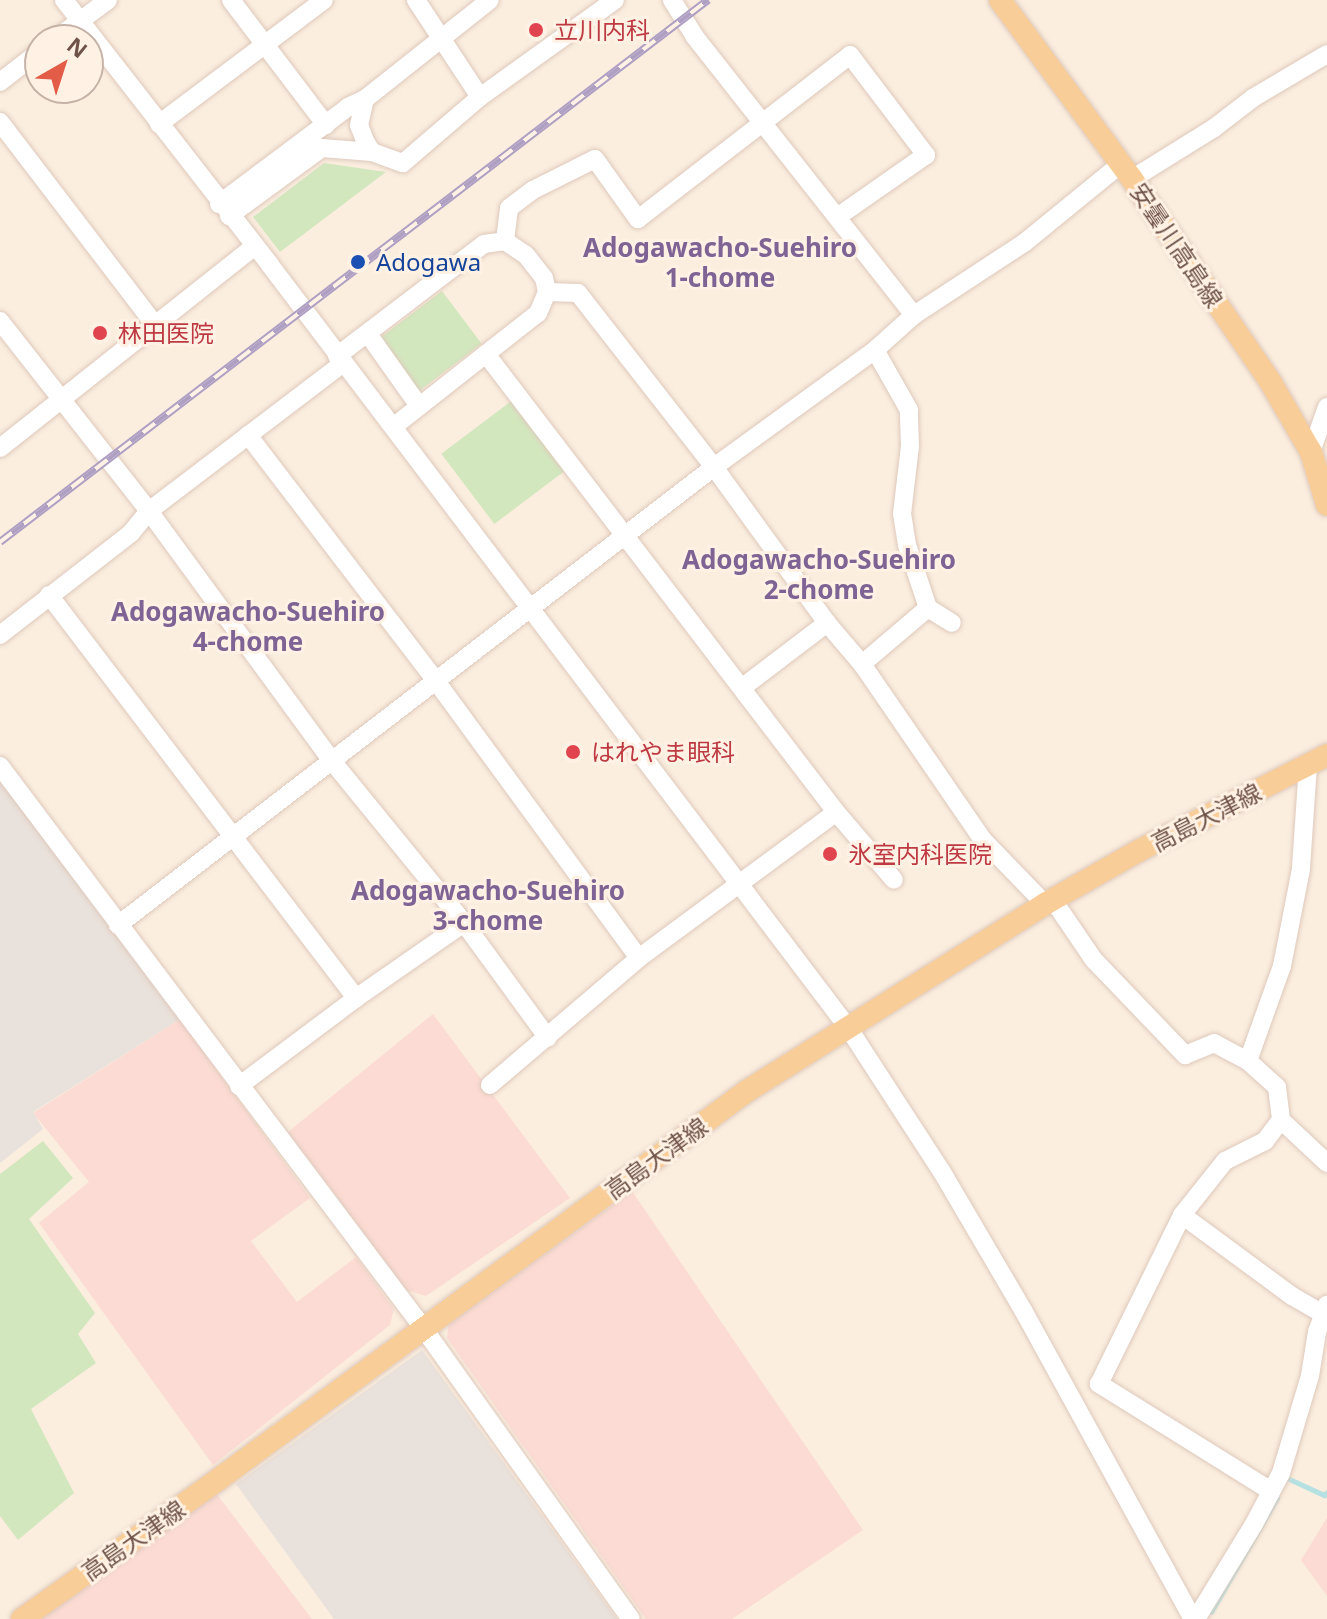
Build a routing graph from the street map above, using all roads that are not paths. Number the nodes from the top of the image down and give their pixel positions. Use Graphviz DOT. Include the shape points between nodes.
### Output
graph roads {
  1 [pos="64,0"];
  2 [pos="108,0"];
  3 [pos="231,0"];
  4 [pos="324,0"];
  5 [pos="416,0"];
  6 [pos="490,0"];
  7 [pos="615,0"];
  8 [pos="672,0"];
  9 [pos="1000,0"];
  10 [pos="80,20"];
  11 [pos="75,24"];
  12 [pos="441,37"];
  13 [pos="264,44"];
  14 [pos="1327,54"];
  15 [pos="24,63"];
  16 [pos="0,82"];
  17 [pos="480,97"];
  18 [pos="365,99"];
  19 [pos="0,122"];
  20 [pos="159,124"];
  21 [pos="326,125"];
  22 [pos="764,125"];
  23 [pos="372,152"];
  24 [pos="1126,172"];
  25 [pos="224,210"];
  26 [pos="837,217"];
  27 [pos="505,241"];
  28 [pos="254,247"];
  29 [pos="547,292"];
  30 [pos="914,315"];
  31 [pos="0,321"];
  32 [pos="156,326"];
  33 [pos="368,334"];
  34 [pos="875,350"];
  35 [pos="486,354"];
  36 [pos="340,360"];
  37 [pos="63,400"];
  38 [pos="419,406"];
  39 [pos="1327,407"];
  40 [pos="393,427"];
  41 [pos="248,435"];
  42 [pos="0,448"];
  43 [pos="1311,452"];
  44 [pos="714,467"];
  45 [pos="1327,505"];
  46 [pos="149,511"];
  47 [pos="626,536"];
  48 [pos="49,595"];
  49 [pos="928,608"];
  50 [pos="532,609"];
  51 [pos="827,623"];
  52 [pos="952,623"];
  53 [pos="0,635"];
  54 [pos="862,664"];
  55 [pos="436,681"];
  56 [pos="743,687"];
  57 [pos="1317,760"];
  58 [pos="332,761"];
  59 [pos="0,766"];
  60 [pos="836,812"];
  61 [pos="235,836"];
  62 [pos="894,880"];
  63 [pos="741,884"];
  64 [pos="1049,902"];
  65 [pos="464,923"];
  66 [pos="118,925"];
  67 [pos="639,958"];
  68 [pos="356,998"];
  69 [pos="849,1029"];
  70 [pos="548,1038"];
  71 [pos="1248,1061"];
  72 [pos="490,1085"];
  73 [pos="239,1086"];
  74 [pos="1281,1120"];
  75 [pos="1327,1163"];
  76 [pos="1182,1215"];
  77 [pos="1325,1309"];
  78 [pos="424,1329"];
  79 [pos="1271,1491"];
  80 [pos="22,1619"];
  81 [pos="631,1619"];
  82 [pos="1194,1619"];
  1 -- 10 [label="street"];
  2 -- 10 [label="street"];
  3 -- 13 [label="street"];
  4 -- 13 [label="street"];
  5 -- 12 [label="street"];
  6 -- 12 [label="street"];
  7 -- 17 [label="street"];
  8 -- 22 [label="street"];
  9 -- 24 [label="main road, 安曇川高島線"];
  10 -- 11 [label="street"];
  10 -- 20 [label="street"];
  12 -- 17 [label="street"];
  12 -- 18 [label="street"];
  13 -- 20 [label="street"];
  13 -- 21 [label="street"];
  14 -- 24 [label="street" via="1214,128"];
  15 -- 16 [label="street"];
  17 -- 23 [label="street" via="403,163"];
  18 -- 21 [label="street"];
  18 -- 23 [label="street" via="359,125"];
  19 -- 32 [label="street"];
  20 -- 25 [label="street"];
  21 -- 25 [label="street"];
  22 -- 26 [label="street"];
  22 -- 26 [label="street" via="850,55 926,155"];
  22 -- 27 [label="street" via="638,219 595,159 509,208"];
  23 -- 25 [label="street" via="322,148"];
  24 -- 30 [label="street"];
  24 -- 43 [label="main road, 安曇川高島線" via="1271,383"];
  25 -- 28 [label="street"];
  26 -- 30 [label="street"];
  27 -- 29 [label="street" via="526,255 544,278"];
  27 -- 33 [label="street" via="484,244"];
  28 -- 32 [label="street"];
  28 -- 36 [label="street"];
  29 -- 35 [label="street" via="538,313"];
  29 -- 44 [label="street" via="578,293"];
  30 -- 34 [label="street"];
  31 -- 37 [label="street"];
  32 -- 37 [label="street"];
  33 -- 36 [label="street"];
  33 -- 38 [label="street"];
  34 -- 44 [label="street"];
  34 -- 49 [label="street" via="909,410 902,514"];
  35 -- 38 [label="street"];
  35 -- 47 [label="street"];
  36 -- 40 [label="street"];
  36 -- 41 [label="street"];
  37 -- 42 [label="street"];
  37 -- 46 [label="street"];
  38 -- 40 [label="street"];
  39 -- 43 [label="street"];
  40 -- 50 [label="street"];
  41 -- 46 [label="street"];
  41 -- 55 [label="street"];
  43 -- 45 [label="main road, 安曇川高島線"];
  44 -- 47 [label="street"];
  44 -- 51 [label="street"];
  46 -- 48 [label="street" via="131,533"];
  46 -- 58 [label="street"];
  47 -- 50 [label="street"];
  47 -- 56 [label="street"];
  48 -- 53 [label="street"];
  48 -- 61 [label="street"];
  49 -- 52 [label="street"];
  49 -- 54 [label="street"];
  50 -- 55 [label="street"];
  50 -- 63 [label="street"];
  51 -- 54 [label="street"];
  51 -- 56 [label="street"];
  54 -- 64 [label="street" via="983,840"];
  55 -- 58 [label="street"];
  55 -- 67 [label="street"];
  56 -- 60 [label="street"];
  57 -- 64 [label="main road, 高島大津線"];
  57 -- 71 [label="street" via="1280,974"];
  58 -- 61 [label="street"];
  58 -- 65 [label="street"];
  59 -- 66 [label="street"];
  60 -- 62 [label="street"];
  60 -- 63 [label="street"];
  61 -- 66 [label="street"];
  61 -- 68 [label="street"];
  63 -- 67 [label="street"];
  63 -- 69 [label="street"];
  64 -- 69 [label="main road, 高島大津線"];
  64 -- 71 [label="street" via="1094,960 1185,1055 1214,1043"];
  65 -- 68 [label="street"];
  65 -- 70 [label="street"];
  66 -- 73 [label="street"];
  67 -- 70 [label="street"];
  68 -- 73 [label="street"];
  69 -- 78 [label="main road, 高島大津線" via="747,1091"];
  69 -- 82 [label="street" via="1023,1310"];
  70 -- 72 [label="street"];
  71 -- 74 [label="street" via="1277,1087"];
  73 -- 78 [label="street"];
  74 -- 75 [label="street"];
  74 -- 76 [label="street" via="1265,1141 1225,1161"];
  76 -- 77 [label="street" via="1292,1296"];
  76 -- 79 [label="street" via="1099,1384"];
  77 -- 79 [label="street" via="1310,1376"];
  78 -- 80 [label="main road, 高島大津線"];
  78 -- 81 [label="street"];
  79 -- 82 [label="street"];
}
